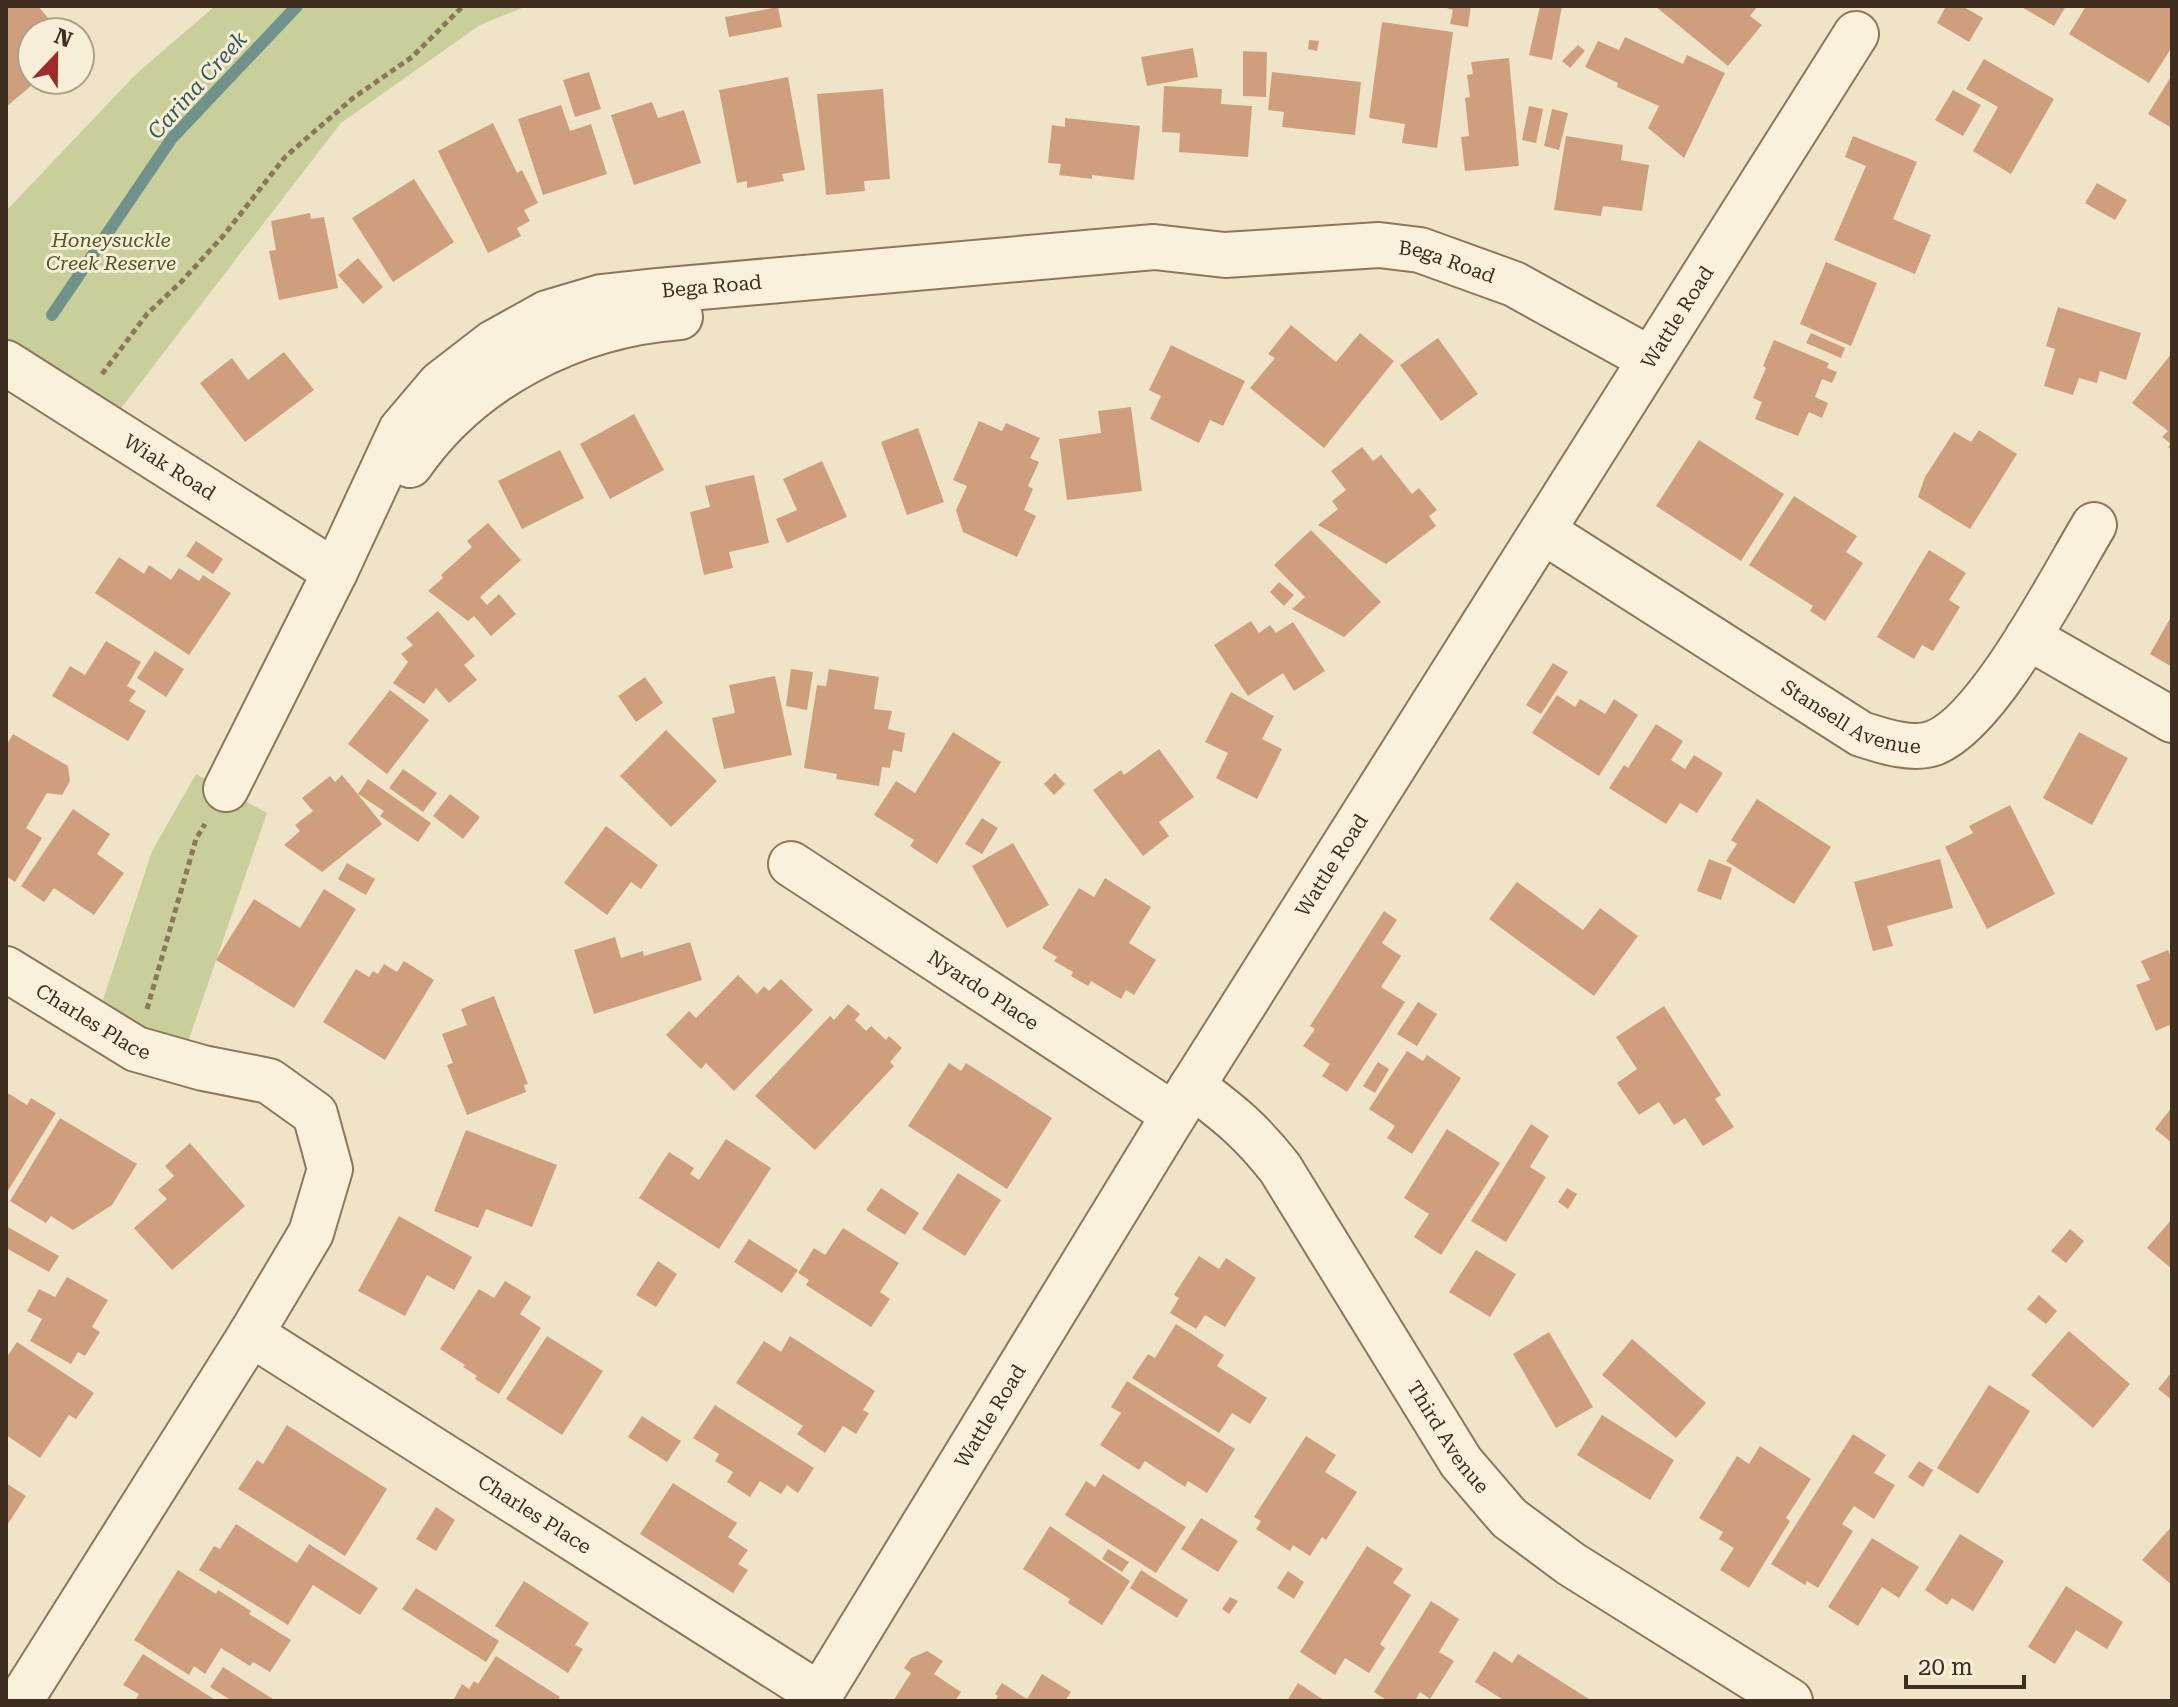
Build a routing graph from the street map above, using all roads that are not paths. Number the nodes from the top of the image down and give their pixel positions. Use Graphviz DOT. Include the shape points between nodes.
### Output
graph roads {
  1 [pos="1856,34"];
  2 [pos="1650,359"];
  3 [pos="6,363"];
  4 [pos="2094,525"];
  5 [pos="1543,531"];
  6 [pos="335,572"];
  7 [pos="2028,637"];
  8 [pos="2172,720"];
  9 [pos="226,789"];
  10 [pos="791,864"];
  11 [pos="6,969"];
  12 [pos="1183,1101"];
  13 [pos="251,1334"];
  14 [pos="818,1698"];
  15 [pos="20,1701"];
  16 [pos="1790,1701"];
  1 -- 2 [label="street, Wattle Road"];
  2 -- 5 [label="street, Wattle Road"];
  2 -- 6 [label="street, Bega Road" via="1514,284 1420,250 1379,245 1225,255 1154,247 601,297 547,313 493,343 440,384 401,430"];
  3 -- 6 [label="street, Wiak Road"];
  4 -- 7 [label="street, Stansell Avenue"];
  5 -- 7 [label="street, Stansell Avenue" via="1861,734 1895,744 1932,744 1958,729"];
  5 -- 12 [label="street, Wattle Road"];
  6 -- 9 [label="street, Bega Road"];
  7 -- 8 [label="street"];
  10 -- 12 [label="street, Nyardo Place"];
  11 -- 13 [label="street, Charles Place" via="136,1049 269,1081 315,1114 330,1169 311,1233"];
  12 -- 14 [label="street, Wattle Road"];
  12 -- 16 [label="street, Third Avenue" via="1228,1112 1255,1135 1461,1462 1509,1518 1571,1564"];
  13 -- 14 [label="street, Charles Place"];
  13 -- 15 [label="street, Charles Place"];
}
